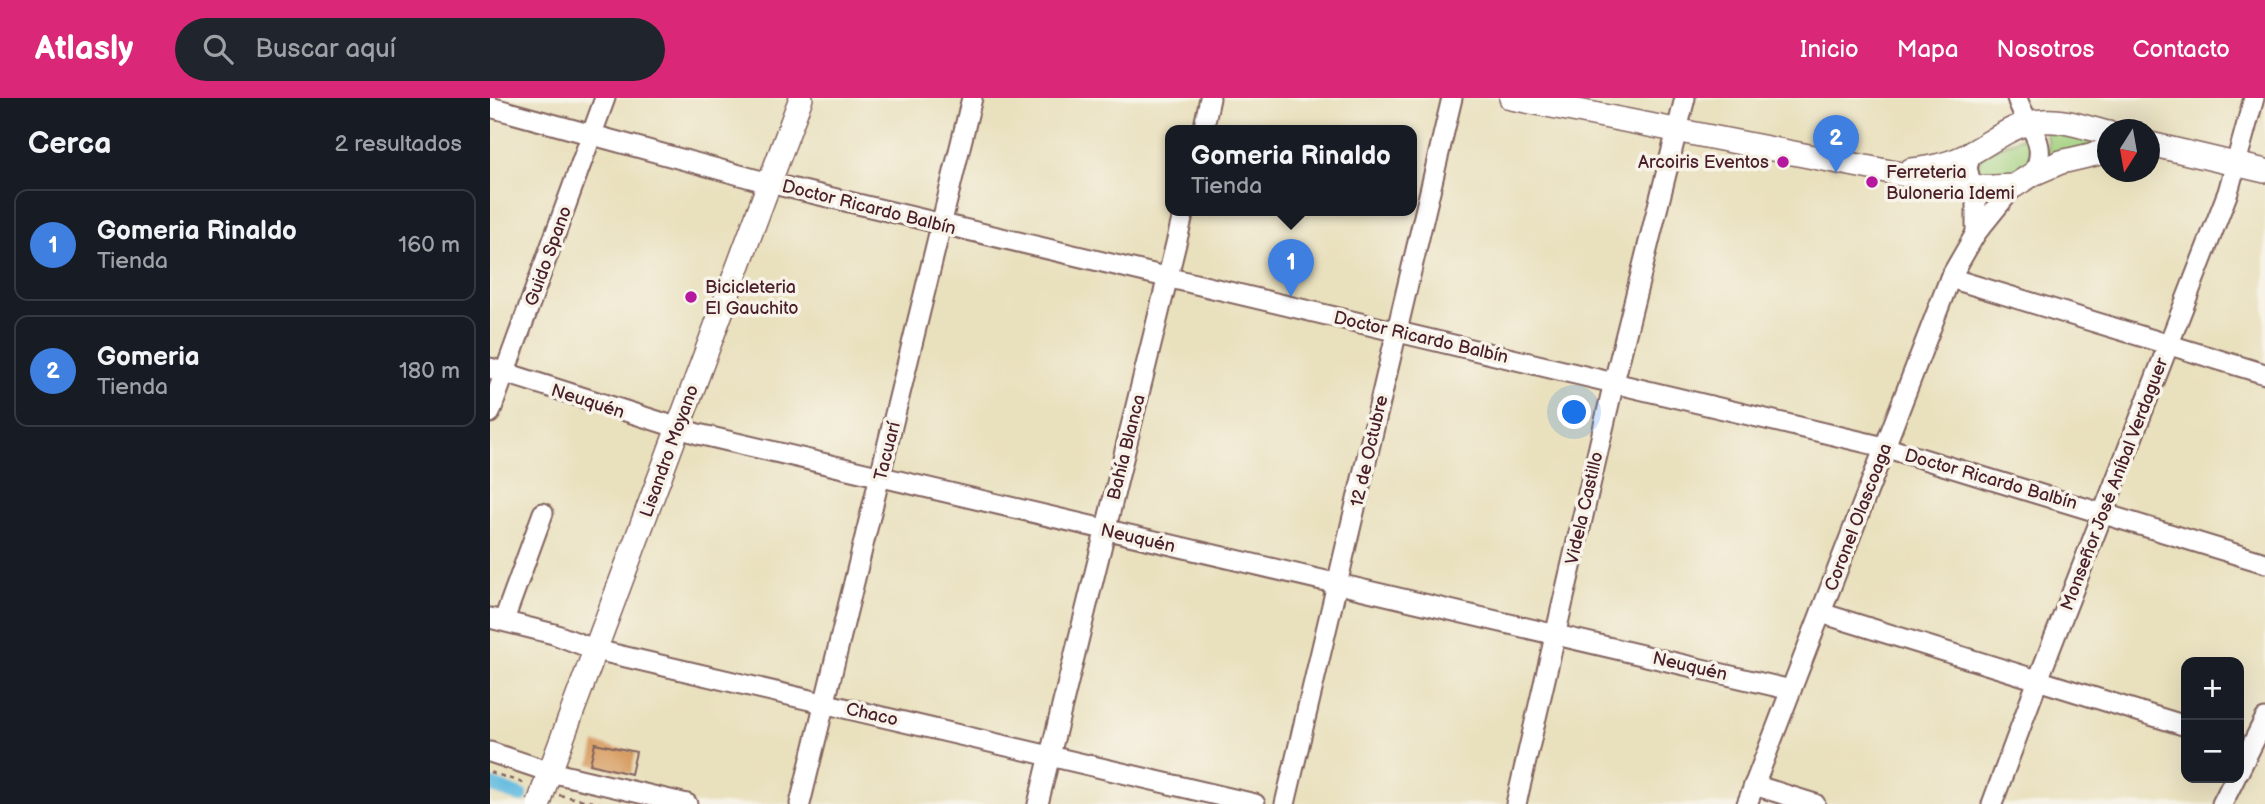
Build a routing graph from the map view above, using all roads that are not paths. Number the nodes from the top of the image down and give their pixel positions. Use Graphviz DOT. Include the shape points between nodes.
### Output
graph roads {
  1 [pos="606,98"];
  2 [pos="801,98"];
  3 [pos="972,98"];
  4 [pos="1210,98"];
  5 [pos="1452,98"];
  6 [pos="1511,98"];
  7 [pos="1685,98"];
  8 [pos="2017,98"];
  9 [pos="2254,98"];
  10 [pos="490,107"];
  11 [pos="1204,125"];
  12 [pos="2025,128"];
  13 [pos="2097,130"];
  14 [pos="1676,132"];
  15 [pos="591,136"];
  16 [pos="2160,149"];
  17 [pos="1971,154"];
  18 [pos="2097,154"];
  19 [pos="2237,164"];
  20 [pos="2265,171"];
  21 [pos="1891,172"];
  22 [pos="769,183"];
  23 [pos="1997,183"];
  24 [pos="1183,216"];
  25 [pos="942,225"];
  26 [pos="1976,233"];
  27 [pos="1168,278"];
  28 [pos="1950,278"];
  29 [pos="1397,331"];
  30 [pos="2169,345"];
  31 [pos="497,371"];
  32 [pos="2265,374"];
  33 [pos="1614,382"];
  34 [pos="490,413"];
  35 [pos="677,428"];
  36 [pos="1884,447"];
  37 [pos="880,478"];
  38 [pos="2103,512"];
  39 [pos="543,513"];
  40 [pos="1106,530"];
  41 [pos="2265,563"];
  42 [pos="1337,584"];
  43 [pos="1821,613"];
  44 [pos="497,619"];
  45 [pos="1555,634"];
  46 [pos="596,650"];
  47 [pos="2038,680"];
  48 [pos="1791,690"];
  49 [pos="825,704"];
  50 [pos="2265,719"];
  51 [pos="2181,724"];
  52 [pos="2252,747"];
  53 [pos="490,752"];
  54 [pos="1050,755"];
  55 [pos="548,777"];
  56 [pos="2232,783"];
  57 [pos="1754,785"];
  58 [pos="539,804"];
  59 [pos="687,804"];
  60 [pos="800,804"];
  61 [pos="1038,804"];
  62 [pos="1255,804"];
  63 [pos="1285,804"];
  64 [pos="1516,804"];
  65 [pos="1747,804"];
  66 [pos="1815,804"];
  67 [pos="1992,804"];
  68 [pos="2222,804"];
  1 -- 15 [label="street, Guido Spano"];
  2 -- 22 [label="main road, Lisandro Moyano"];
  3 -- 25 [label="street, Tacuarí"];
  4 -- 11 [label="street"];
  5 -- 29 [label="street, 12 de Octubre"];
  6 -- 14 [label="main road"];
  7 -- 14 [label="street, Videla Castillo"];
  8 -- 12 [label="street"];
  9 -- 19 [label="street, Monseñor José Aníbal Verdaguer"];
  10 -- 15 [label="street, Doctor Ricardo Balbín"];
  12 -- 13 [label="main road" via="2046,120"];
  12 -- 17 [label="main road"];
  12 -- 23 [label="street" via="2040,149 2039,162"];
  14 -- 21 [label="main road"];
  14 -- 33 [label="street, Videla Castillo"];
  15 -- 22 [label="street, Doctor Ricardo Balbín"];
  15 -- 31 [label="street, Guido Spano"];
  16 -- 19 [label="main road"];
  17 -- 21 [label="main road" via="1939,166"];
  17 -- 23 [label="street" via="1967,168"];
  18 -- 23 [label="main road"];
  19 -- 20 [label="main road"];
  19 -- 30 [label="street, Monseñor José Aníbal Verdaguer"];
  21 -- 23 [label="main road"];
  22 -- 25 [label="street, Doctor Ricardo Balbín"];
  22 -- 35 [label="main road, Lisandro Moyano"];
  23 -- 26 [label="street"];
  23 -- 26 [label="street, Coronel Olascoaga"];
  24 -- 27 [label="street, Bahía Blanca"];
  25 -- 27 [label="street, Doctor Ricardo Balbín"];
  25 -- 37 [label="street, Tacuarí"];
  26 -- 28 [label="street, Coronel Olascoaga"];
  27 -- 29 [label="street, Doctor Ricardo Balbín"];
  27 -- 40 [label="street, Bahía Blanca"];
  28 -- 30 [label="street"];
  28 -- 36 [label="street, Coronel Olascoaga"];
  29 -- 33 [label="street, Doctor Ricardo Balbín"];
  29 -- 42 [label="street, 12 de Octubre"];
  30 -- 32 [label="street"];
  30 -- 38 [label="street, Monseñor José Aníbal Verdaguer"];
  31 -- 34 [label="street, Guido Spano"];
  31 -- 35 [label="street, Neuquén"];
  33 -- 36 [label="street, Doctor Ricardo Balbín"];
  33 -- 45 [label="street, Videla Castillo"];
  35 -- 37 [label="street, Neuquén"];
  35 -- 46 [label="main road, Lisandro Moyano"];
  36 -- 38 [label="street, Doctor Ricardo Balbín"];
  36 -- 43 [label="street, Coronel Olascoaga"];
  37 -- 40 [label="street, Neuquén"];
  37 -- 49 [label="street, Tacuarí"];
  38 -- 41 [label="street, Doctor Ricardo Balbín"];
  38 -- 47 [label="street, Monseñor José Aníbal Verdaguer"];
  39 -- 44 [label="street"];
  40 -- 42 [label="street, Neuquén"];
  40 -- 54 [label="street, Bahía Blanca"];
  42 -- 45 [label="street, Neuquén"];
  42 -- 63 [label="street, 12 de Octubre"];
  43 -- 47 [label="street"];
  43 -- 48 [label="street, Coronel Olascoaga"];
  44 -- 46 [label="street, Chaco"];
  45 -- 48 [label="street, Neuquén"];
  45 -- 64 [label="street, Videla Castillo"];
  46 -- 49 [label="street, Chaco"];
  46 -- 55 [label="main road, Lisandro Moyano"];
  47 -- 51 [label="street"];
  47 -- 67 [label="street, Monseñor José Aníbal Verdaguer"];
  48 -- 57 [label="street, Coronel Olascoaga"];
  49 -- 54 [label="street, Chaco"];
  49 -- 60 [label="street, Tacuarí"];
  50 -- 52 [label="street"];
  53 -- 55 [label="street"];
  54 -- 61 [label="street, Bahía Blanca"];
  54 -- 62 [label="street, Chaco"];
  55 -- 58 [label="main road, Lisandro Moyano, bridge"];
  55 -- 59 [label="street"];
  56 -- 68 [label="street"];
  57 -- 65 [label="street, Coronel Olascoaga"];
  57 -- 66 [label="street"];
}
